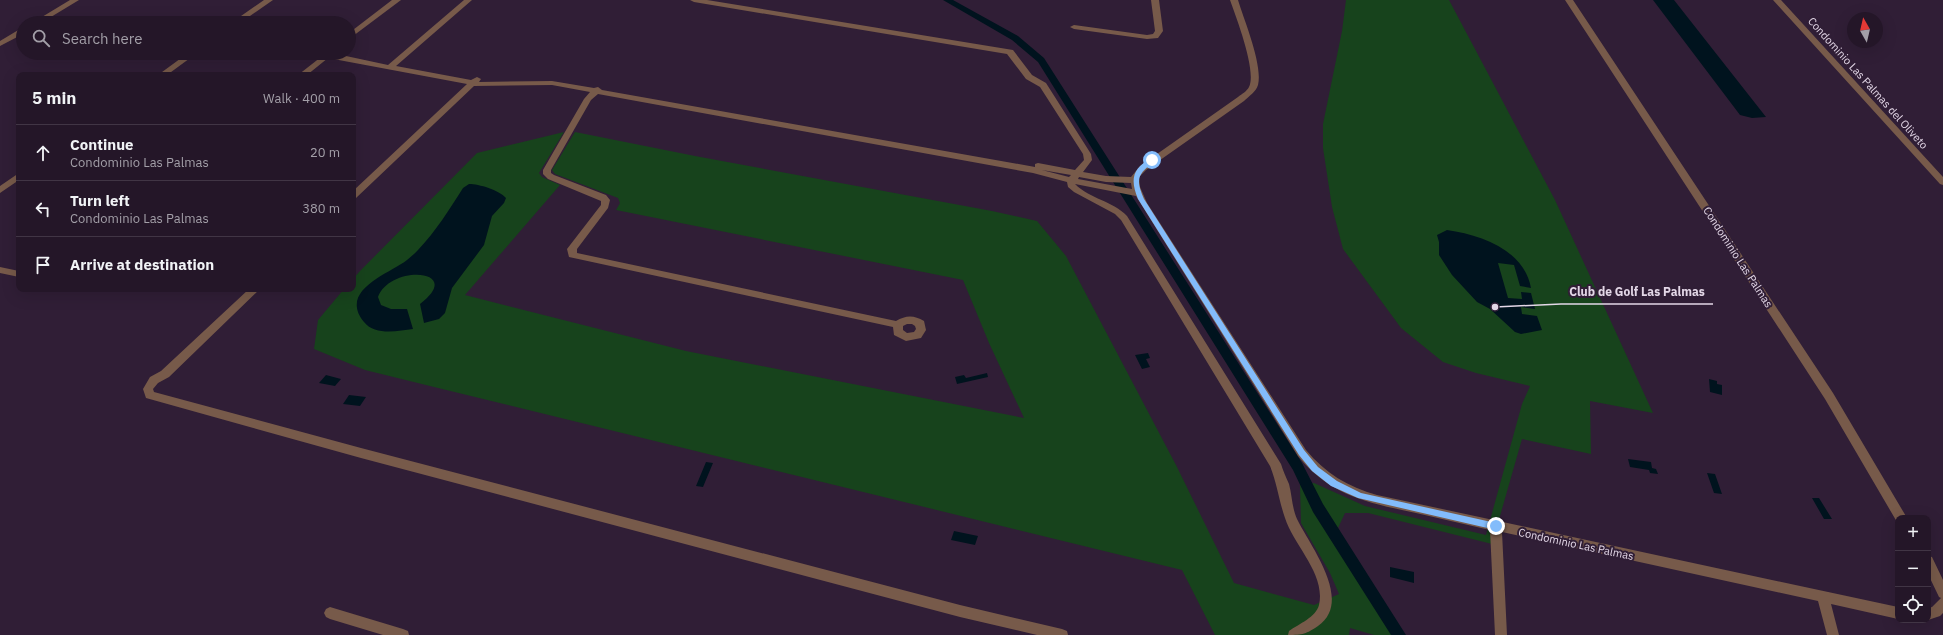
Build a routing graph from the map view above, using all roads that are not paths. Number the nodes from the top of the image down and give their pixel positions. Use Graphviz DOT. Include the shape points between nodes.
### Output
graph roads {
  1 [pos="75,0"];
  2 [pos="269,0"];
  3 [pos="396,0"];
  4 [pos="468,0"];
  5 [pos="694,0"];
  6 [pos="1155,0"];
  7 [pos="1234,0"];
  8 [pos="1569,0"];
  9 [pos="1777,0"];
  10 [pos="48,16"];
  11 [pos="245,16"];
  12 [pos="1074,27"];
  13 [pos="356,31"];
  14 [pos="16,35"];
  15 [pos="0,44"];
  16 [pos="356,56"];
  17 [pos="356,59"];
  18 [pos="183,60"];
  19 [pos="321,60"];
  20 [pos="392,65"];
  21 [pos="166,72"];
  22 [pos="306,72"];
  23 [pos="472,80"];
  24 [pos="597,89"];
  25 [pos="1075,177"];
  26 [pos="16,178"];
  27 [pos="1135,180"];
  28 [pos="1943,182"];
  29 [pos="356,186"];
  30 [pos="0,190"];
  31 [pos="356,193"];
  32 [pos="1138,194"];
  33 [pos="0,270"];
  34 [pos="16,273"];
  35 [pos="245,292"];
  36 [pos="252,292"];
  37 [pos="899,325"];
  38 [pos="154,380"];
  39 [pos="1899,515"];
  40 [pos="1496,526"];
  41 [pos="1931,568"];
  42 [pos="1943,593"];
  43 [pos="1823,597"];
  44 [pos="1943,603"];
  45 [pos="1895,612"];
  46 [pos="330,613"];
  47 [pos="1931,613"];
  48 [pos="403,635"];
  49 [pos="1062,635"];
  50 [pos="1294,635"];
  51 [pos="1493,635"];
  52 [pos="1501,635"];
  53 [pos="1833,635"];
  1 -- 10 [label="street"];
  2 -- 11 [label="street"];
  3 -- 13 [label="street"];
  4 -- 20 [label="street"];
  5 -- 25 [label="street" via="1010,52 1029,76 1043,85 1087,154 1088,160"];
  6 -- 12 [label="street" via="1159,31 1155,36"];
  7 -- 27 [label="street" via="1252,61 1255,79 1253,86 1242,99 1152,160 1139,171"];
  8 -- 39 [label="street, Condominio Las Palmas" via="1829,396"];
  9 -- 28 [label="street, Condominio Las Palmas del Oliveto"];
  14 -- 15 [label="street"];
  16 -- 20 [label="street"];
  17 -- 20 [label="street"];
  18 -- 21 [label="street"];
  19 -- 22 [label="street"];
  20 -- 23 [label="street"];
  23 -- 24 [label="street" via="548,83"];
  23 -- 29 [label="street"];
  23 -- 31 [label="street"];
  24 -- 25 [label="street"];
  24 -- 37 [label="street" via="588,99 547,170 549,176 603,196 606,200 605,206 572,249 572,255"];
  25 -- 27 [label="street"];
  25 -- 32 [label="street"];
  25 -- 50 [label="street" via="1070,185 1073,188 1113,208 1124,218 1275,464 1283,484 1291,519 1318,568 1325,588 1325,605 1320,617"];
  26 -- 30 [label="street"];
  27 -- 32 [label="street, Condominio Las Palmas"];
  32 -- 40 [label="street, Condominio Las Palmas" via="1315,469 1334,484 1360,496"];
  33 -- 34 [label="street"];
  35 -- 38 [label="street" via="155,374"];
  36 -- 38 [label="street" via="165,374"];
  38 -- 49 [label="street" via="148,387 148,392 151,396 161,399 960,611"];
  40 -- 43 [label="street, Condominio Las Palmas"];
  40 -- 52 [label="street"];
  41 -- 42 [label="street"];
  43 -- 45 [label="street, Condominio Las Palmas"];
  43 -- 53 [label="street"];
  44 -- 47 [label="street" via="1936,612"];
  46 -- 48 [label="street"];
  51 -- 52 [label="street"];
}
